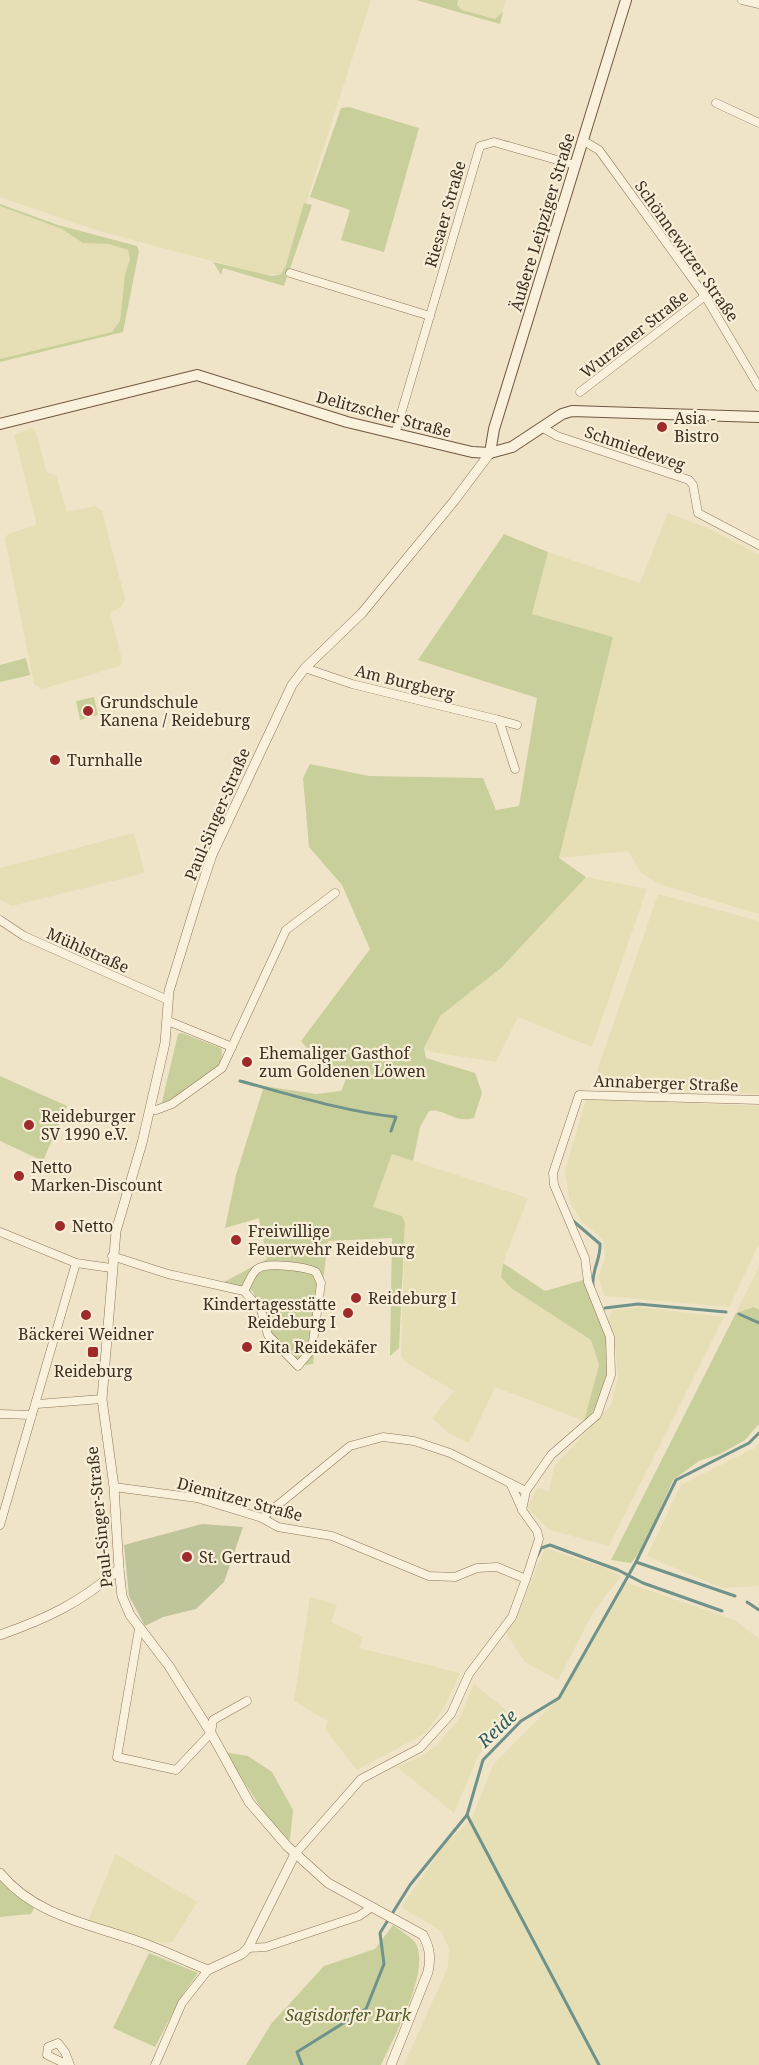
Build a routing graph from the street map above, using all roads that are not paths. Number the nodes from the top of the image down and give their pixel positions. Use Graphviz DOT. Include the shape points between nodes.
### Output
graph roads {
  1 [pos="626,0"];
  2 [pos="742,0"];
  3 [pos="759,4"];
  4 [pos="716,103"];
  5 [pos="759,123"];
  6 [pos="582,140"];
  7 [pos="574,165"];
  8 [pos="290,273"];
  9 [pos="705,296"];
  10 [pos="430,316"];
  11 [pos="759,387"];
  12 [pos="580,392"];
  13 [pos="759,417"];
  14 [pos="0,424"];
  15 [pos="543,428"];
  16 [pos="395,435"];
  17 [pos="490,453"];
  18 [pos="759,545"];
  19 [pos="305,668"];
  20 [pos="499,720"];
  21 [pos="517,725"];
  22 [pos="515,769"];
  23 [pos="334,893"];
  24 [pos="0,920"];
  25 [pos="168,1000"];
  26 [pos="168,1021"];
  27 [pos="232,1047"];
  28 [pos="759,1100"];
  29 [pos="150,1109"];
  30 [pos="0,1232"];
  31 [pos="112,1256"];
  32 [pos="76,1263"];
  33 [pos="111,1268"];
  34 [pos="244,1291"];
  35 [pos="102,1399"];
  36 [pos="37,1404"];
  37 [pos="0,1414"];
  38 [pos="32,1415"];
  39 [pos="511,1485"];
  40 [pos="114,1487"];
  41 [pos="526,1491"];
  42 [pos="522,1510"];
  43 [pos="262,1518"];
  44 [pos="0,1525"];
  45 [pos="119,1569"];
  46 [pos="526,1579"];
  47 [pos="139,1629"];
  48 [pos="0,1635"];
  49 [pos="247,1701"];
  50 [pos="211,1733"];
  51 [pos="295,1854"];
  52 [pos="0,1873"];
  53 [pos="372,1907"];
  54 [pos="248,1948"];
  55 [pos="208,1970"];
  56 [pos="155,2065"];
  57 [pos="391,2065"];
  1 -- 6 [label="main road, Äußere Leipziger Straße"];
  2 -- 3 [label="street"];
  4 -- 5 [label="street"];
  6 -- 7 [label="main road, Äußere Leipziger Straße"];
  6 -- 9 [label="street, Schönnewitzer Straße" via="599,150"];
  7 -- 10 [label="street, Riesaer Straße" via="494,142 480,146"];
  7 -- 17 [label="main road, Äußere Leipziger Straße"];
  8 -- 10 [label="street"];
  9 -- 11 [label="street, Schönnewitzer Straße"];
  9 -- 12 [label="street, Wurzener Straße"];
  10 -- 16 [label="street, Riesaer Straße"];
  13 -- 15 [label="main road, Delitzscher Straße" via="582,410 562,414"];
  14 -- 16 [label="main road, Delitzscher Straße" via="197,375"];
  15 -- 17 [label="main road, Delitzscher Straße" via="520,443"];
  15 -- 18 [label="street, Schmiedeweg" via="689,480 698,513"];
  16 -- 17 [label="main road, Delitzscher Straße"];
  17 -- 19 [label="street, Paul-Singer-Straße" via="362,613"];
  19 -- 20 [label="street, Am Burgberg" via="352,684"];
  19 -- 25 [label="street, Paul-Singer-Straße" via="274,721 212,855"];
  20 -- 21 [label="street, Am Burgberg"];
  20 -- 22 [label="street"];
  23 -- 27 [label="street" via="286,930"];
  24 -- 25 [label="street, Mühlstraße" via="24,936"];
  25 -- 26 [label="street, Paul-Singer-Straße"];
  26 -- 27 [label="street"];
  26 -- 29 [label="street, Paul-Singer-Straße"];
  27 -- 29 [label="street" via="222,1068 212,1077 172,1104"];
  28 -- 41 [label="street, Annaberger Straße" via="579,1095 556,1165 554,1185 585,1258 588,1282 610,1337 612,1375 597,1415 551,1455"];
  29 -- 31 [label="street, Paul-Singer-Straße"];
  30 -- 32 [label="street"];
  31 -- 33 [label="street, Paul-Singer-Straße"];
  31 -- 34 [label="street" via="168,1274"];
  32 -- 33 [label="street"];
  32 -- 36 [label="street"];
  33 -- 35 [label="street, Paul-Singer-Straße"];
  34 -- 34 [label="street" via="261,1310 268,1335 298,1366 312,1349 321,1283 316,1272 265,1266 255,1271"];
  35 -- 36 [label="street"];
  35 -- 40 [label="street, Paul-Singer-Straße"];
  36 -- 38 [label="street"];
  37 -- 38 [label="street"];
  38 -- 44 [label="street"];
  39 -- 41 [label="street"];
  39 -- 42 [label="street"];
  39 -- 43 [label="street" via="450,1453 414,1441 383,1437 350,1446"];
  40 -- 43 [label="street, Diemitzer Straße" via="197,1498"];
  40 -- 45 [label="street, Paul-Singer-Straße"];
  41 -- 42 [label="street, Annaberger Straße"];
  42 -- 46 [label="street" via="538,1539"];
  43 -- 46 [label="street, Diemitzer Straße" via="278,1527 332,1536 429,1576 455,1577 477,1568 497,1567"];
  45 -- 47 [label="street, Paul-Singer-Straße" via="122,1596"];
  45 -- 48 [label="street" via="67,1608"];
  46 -- 51 [label="street" via="512,1617 469,1674 451,1714 420,1748 361,1779"];
  47 -- 50 [label="street, Paul-Singer-Straße" via="169,1666"];
  47 -- 50 [label="street" via="117,1757 176,1770"];
  49 -- 50 [label="street" via="213,1720"];
  50 -- 51 [label="street, Paul-Singer-Straße" via="249,1802"];
  51 -- 53 [label="street, Paul-Singer-Straße" via="328,1883"];
  51 -- 54 [label="street"];
  52 -- 55 [label="street" via="23,1895 63,1918 139,1942"];
  53 -- 54 [label="street" via="359,1916 266,1947"];
  53 -- 57 [label="street, Paul-Singer-Straße" via="423,1935 431,1958 429,1972"];
  54 -- 55 [label="street"];
  55 -- 56 [label="street" via="182,2003"];
}
